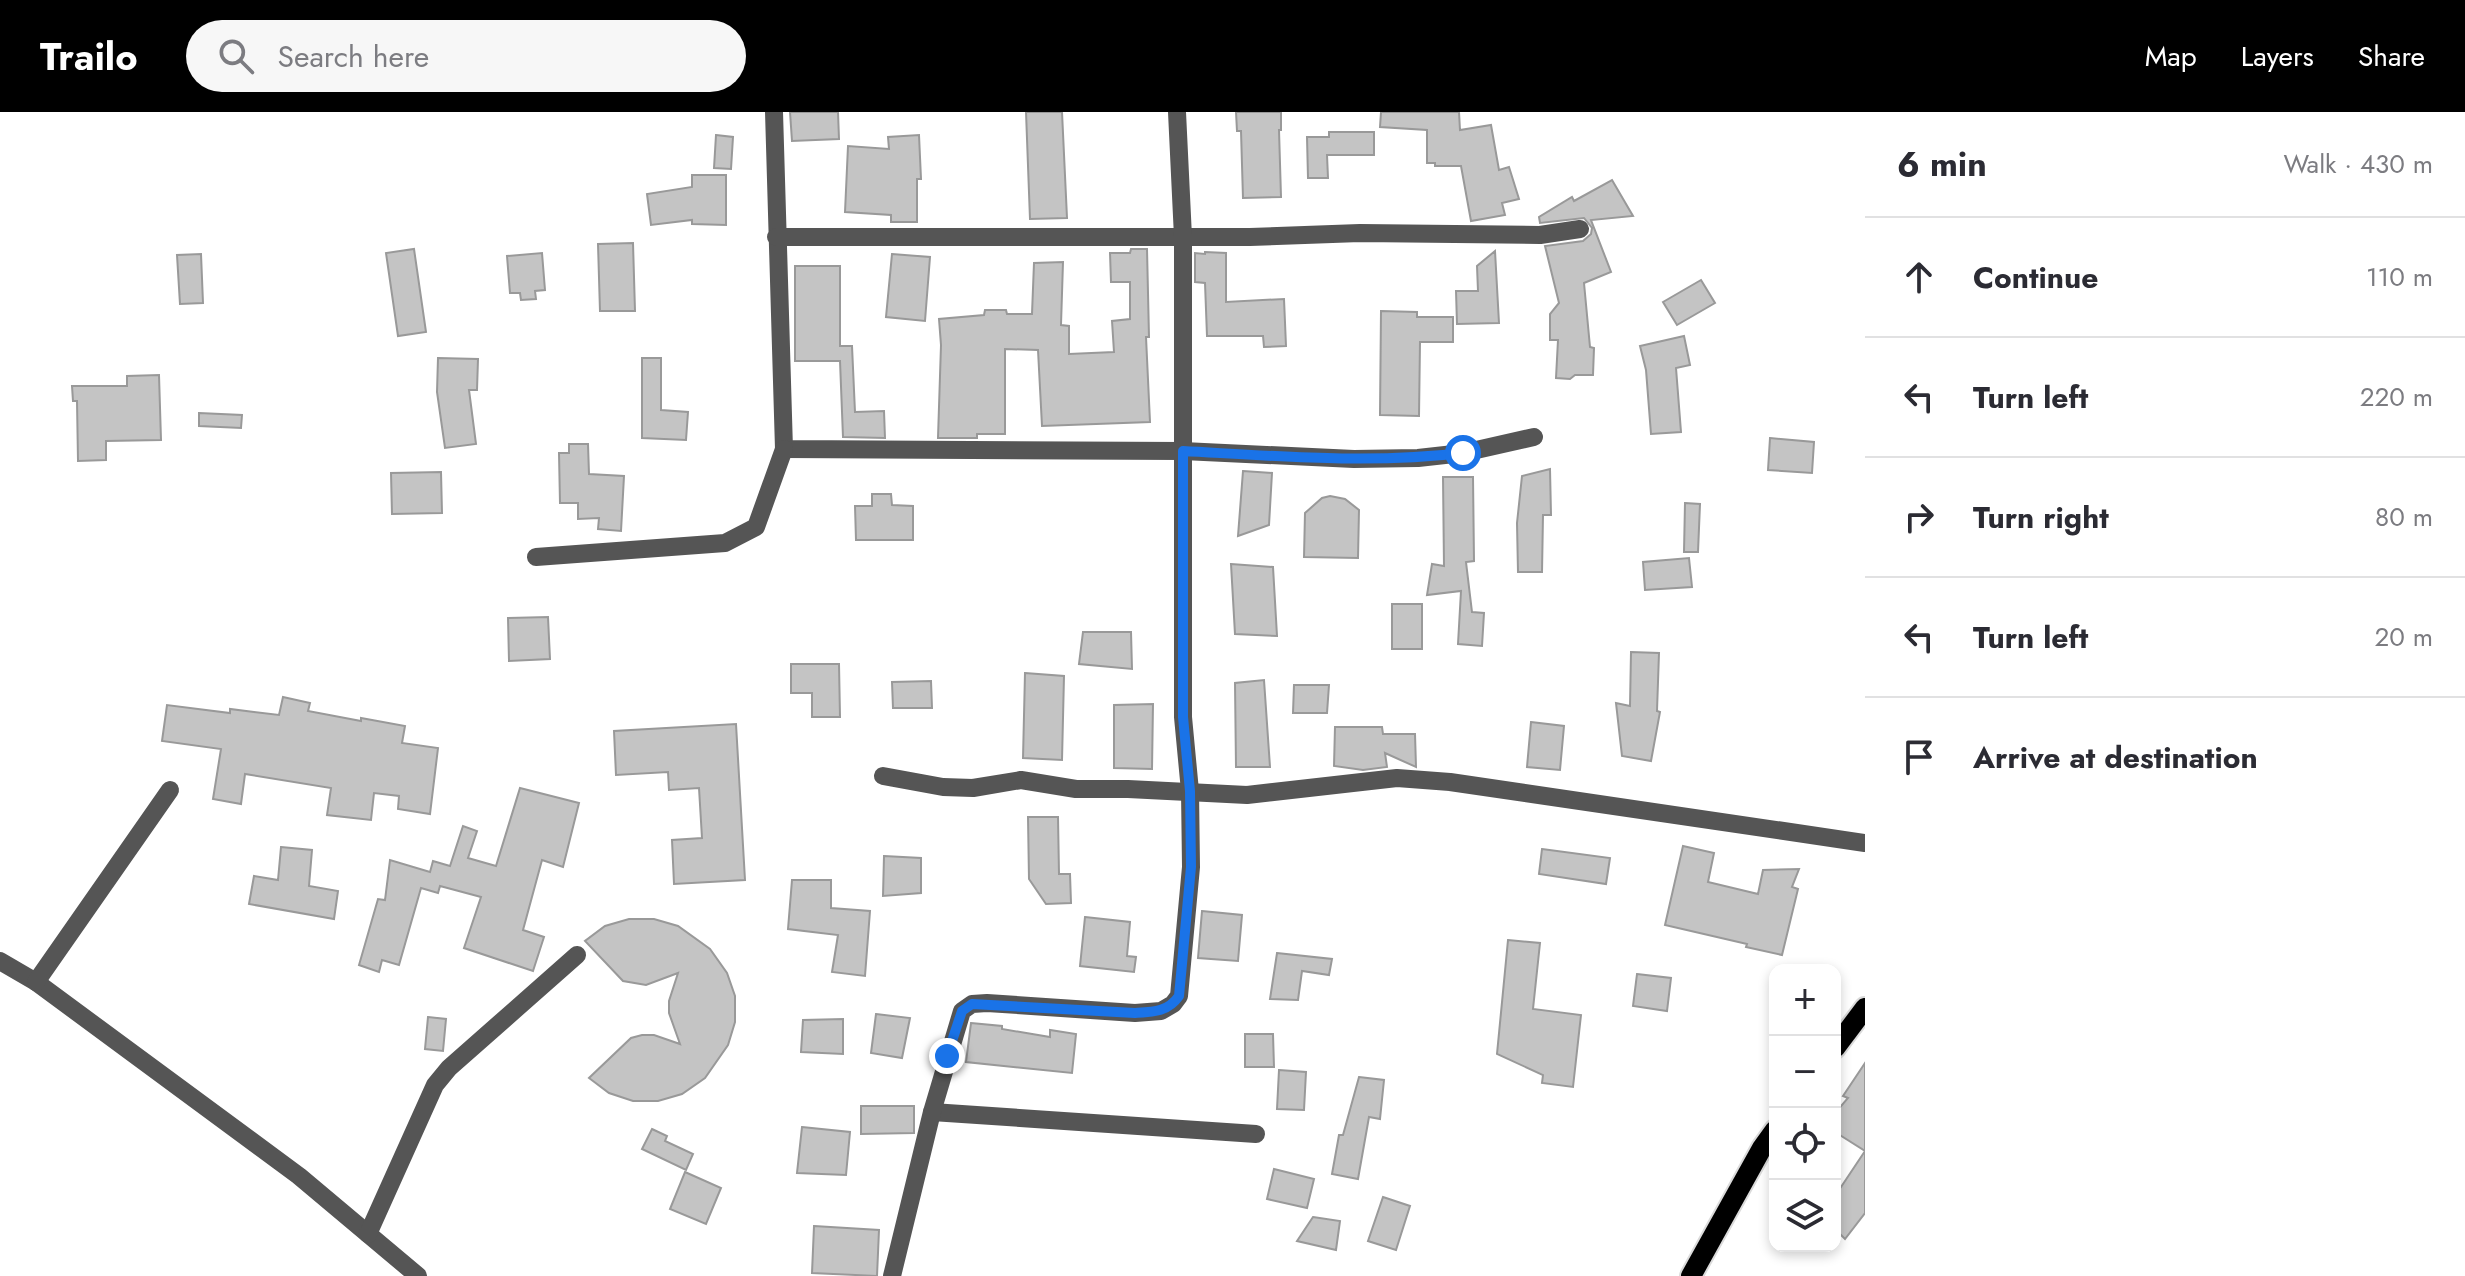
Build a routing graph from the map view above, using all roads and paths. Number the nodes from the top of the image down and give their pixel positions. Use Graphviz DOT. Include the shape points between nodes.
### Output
graph roads {
  1 [pos="774,112"];
  2 [pos="1177,112"];
  3 [pos="1580,229"];
  4 [pos="776,237"];
  5 [pos="1183,237"];
  6 [pos="1534,437"];
  7 [pos="784,449"];
  8 [pos="1183,451"];
  9 [pos="536,557"];
  10 [pos="883,776"];
  11 [pos="170,790"];
  12 [pos="1190,791"];
  13 [pos="1865,843"];
  14 [pos="577,955"];
  15 [pos="0,961"];
  16 [pos="36,982"];
  17 [pos="1865,1008"];
  18 [pos="1841,1040"];
  19 [pos="932,1112"];
  20 [pos="1256,1134"];
  21 [pos="1769,1138"];
  22 [pos="368,1234"];
  23 [pos="418,1276"];
  24 [pos="892,1276"];
  25 [pos="1691,1276"];
  1 -- 4 [label="street"];
  2 -- 5 [label="street"];
  3 -- 5 [label="street" via="1540,235"];
  4 -- 5 [label="street"];
  4 -- 7 [label="street"];
  5 -- 8 [label="street"];
  6 -- 8 [label="street" via="1418,458"];
  7 -- 8 [label="street"];
  7 -- 9 [label="street" via="756,527 725,543"];
  8 -- 12 [label="street" via="1183,717"];
  10 -- 12 [label="street" via="943,787 1021,780 1076,789"];
  11 -- 16 [label="street"];
  12 -- 13 [label="street" via="1247,795 1397,778 1450,782"];
  12 -- 19 [label="street" via="1188,917 1179,996 1173,1004 1161,1011 1135,1013 972,1004 954,1028"];
  14 -- 22 [label="street" via="435,1085"];
  15 -- 16 [label="street"];
  16 -- 22 [label="street" via="299,1176"];
  17 -- 18 [label="main road"];
  19 -- 20 [label="street"];
  19 -- 24 [label="street"];
  21 -- 25 [label="main road"];
  22 -- 23 [label="street"];
}
